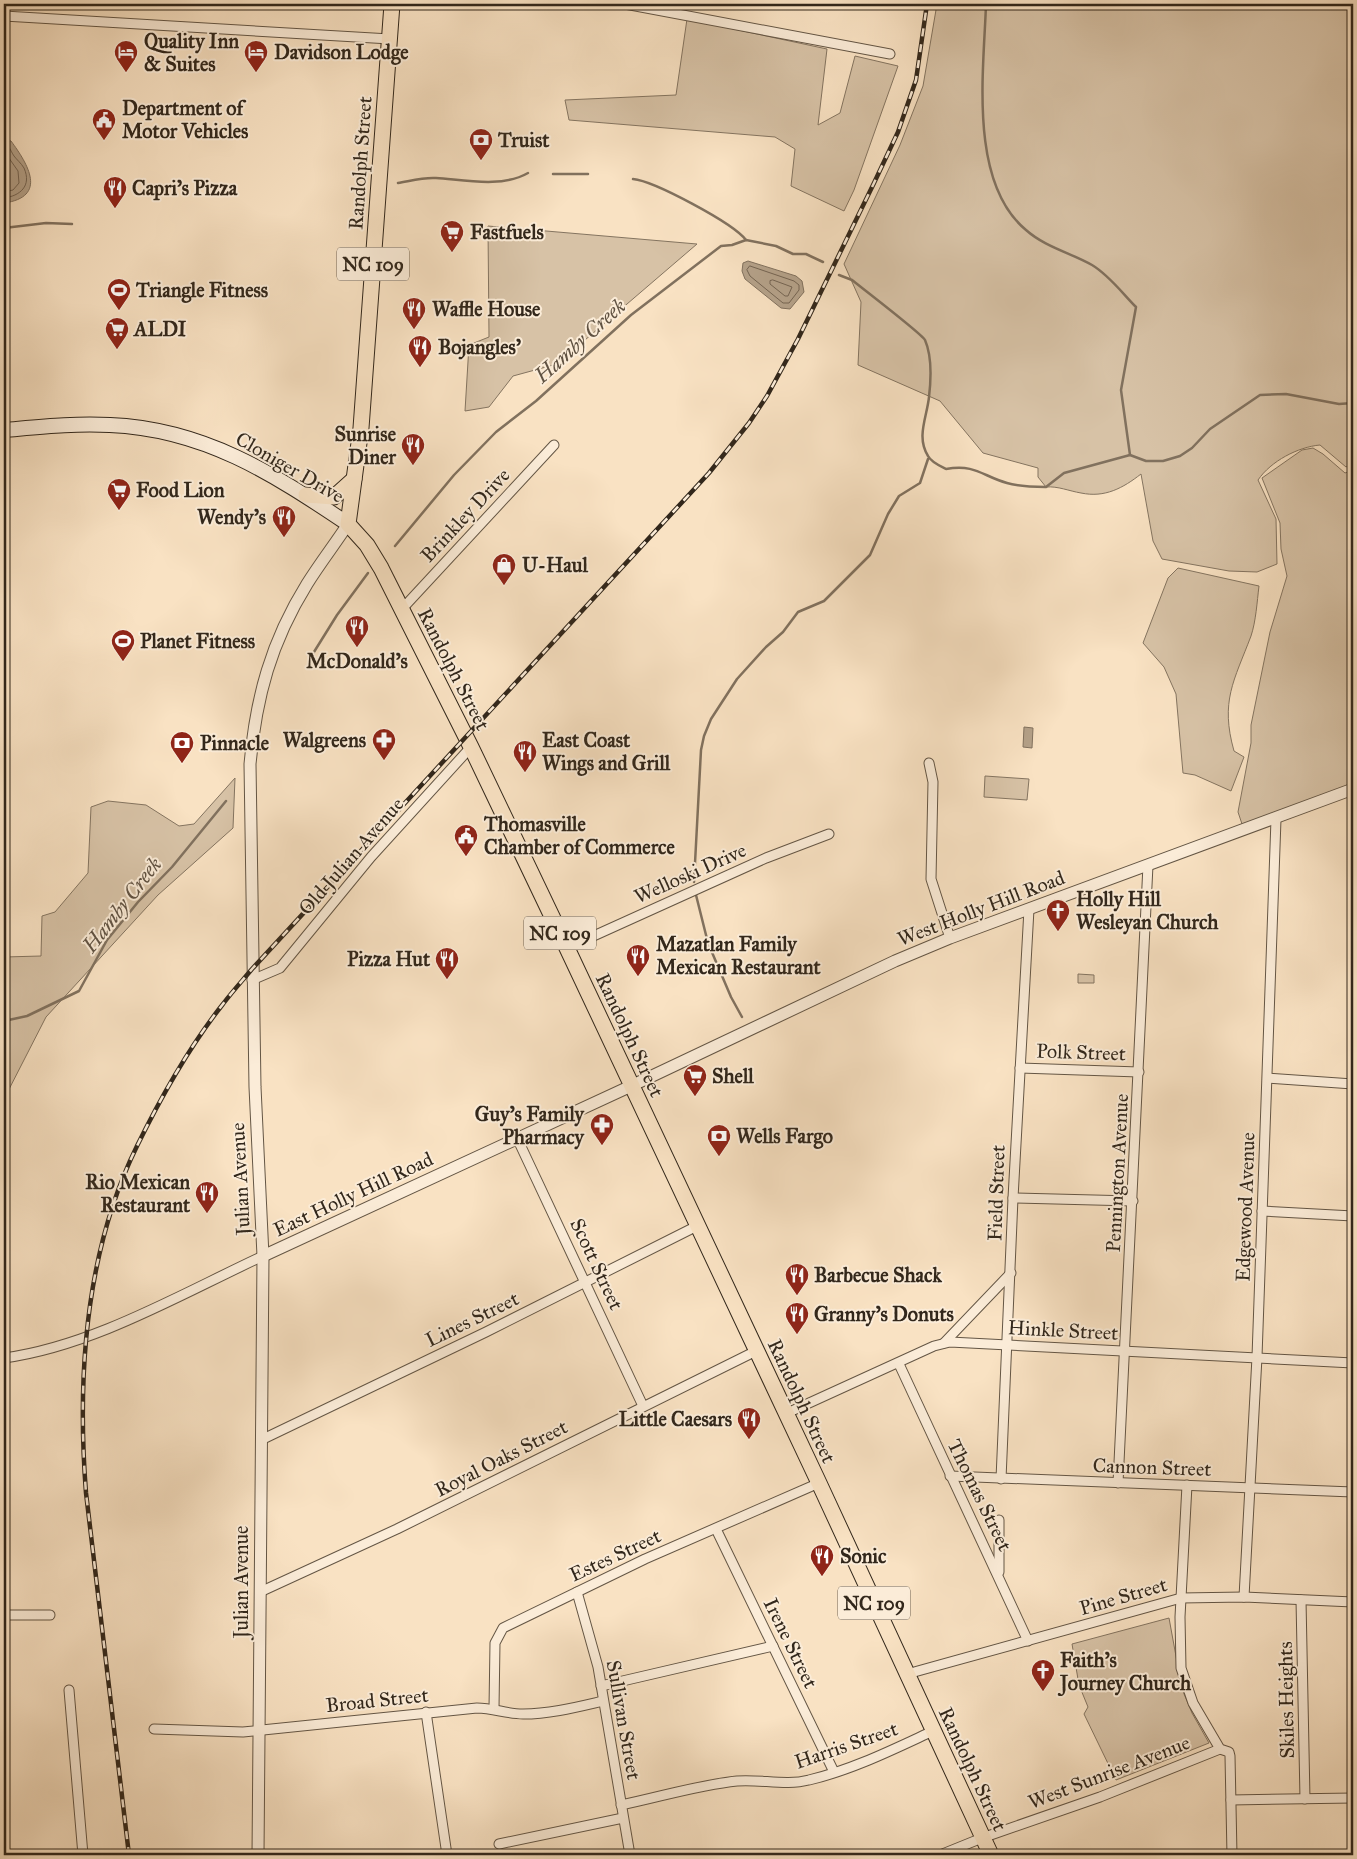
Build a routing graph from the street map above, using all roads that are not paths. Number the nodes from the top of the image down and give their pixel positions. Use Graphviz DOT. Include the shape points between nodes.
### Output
graph roads {
  1 [pos="392,4"];
  2 [pos="625,4"];
  3 [pos="4,16"];
  4 [pos="390,39"];
  5 [pos="890,54"];
  6 [pos="4,430"];
  7 [pos="554,445"];
  8 [pos="354,479"];
  9 [pos="306,496"];
  10 [pos="348,524"];
  11 [pos="402,609"];
  12 [pos="471,747"];
  13 [pos="929,763"];
  14 [pos="1353,789"];
  15 [pos="1276,819"];
  16 [pos="829,834"];
  17 [pos="1148,865"];
  18 [pos="1029,909"];
  19 [pos="950,938"];
  20 [pos="567,948"];
  21 [pos="252,980"];
  22 [pos="1020,1068"];
  23 [pos="1140,1072"];
  24 [pos="1268,1078"];
  25 [pos="1353,1084"];
  26 [pos="631,1086"];
  27 [pos="518,1138"];
  28 [pos="1013,1198"];
  29 [pos="1133,1201"];
  30 [pos="1262,1211"];
  31 [pos="1353,1216"];
  32 [pos="697,1226"];
  33 [pos="263,1256"];
  34 [pos="1011,1273"];
  35 [pos="586,1282"];
  36 [pos="944,1344"];
  37 [pos="1007,1345"];
  38 [pos="756,1351"];
  39 [pos="1124,1352"];
  40 [pos="1257,1357"];
  41 [pos="4,1358"];
  42 [pos="1353,1363"];
  43 [pos="899,1364"];
  44 [pos="643,1406"];
  45 [pos="786,1414"];
  46 [pos="261,1440"];
  47 [pos="950,1476"];
  48 [pos="1001,1479"];
  49 [pos="819,1483"];
  50 [pos="1118,1484"];
  51 [pos="1187,1485"];
  52 [pos="1249,1487"];
  53 [pos="1353,1492"];
  54 [pos="999,1520"];
  55 [pos="716,1529"];
  56 [pos="999,1574"];
  57 [pos="260,1592"];
  58 [pos="577,1592"];
  59 [pos="1244,1597"];
  60 [pos="1181,1598"];
  61 [pos="1301,1600"];
  62 [pos="1353,1602"];
  63 [pos="4,1615"];
  64 [pos="50,1615"];
  65 [pos="1028,1641"];
  66 [pos="773,1646"];
  67 [pos="907,1674"];
  68 [pos="601,1686"];
  69 [pos="69,1690"];
  70 [pos="603,1701"];
  71 [pos="494,1708"];
  72 [pos="426,1712"];
  73 [pos="154,1729"];
  74 [pos="260,1729"];
  75 [pos="933,1731"];
  76 [pos="1220,1749"];
  77 [pos="834,1772"];
  78 [pos="1353,1798"];
  79 [pos="1305,1799"];
  80 [pos="1231,1800"];
  81 [pos="621,1805"];
  82 [pos="623,1818"];
  83 [pos="982,1838"];
  84 [pos="499,1844"];
  85 [pos="84,1855"];
  86 [pos="258,1855"];
  87 [pos="447,1855"];
  88 [pos="630,1855"];
  89 [pos="940,1855"];
  90 [pos="991,1855"];
  91 [pos="1232,1855"];
  1 -- 4 [label="main road, Randolph Street / NC 109"];
  2 -- 5 [label="street"];
  3 -- 4 [label="street"];
  4 -- 8 [label="main road, Randolph Street / NC 109" via="361,428"];
  6 -- 9 [label="main road, Cloniger Drive" via="109,424 164,432 240,457"];
  7 -- 11 [label="street, Brinkley Drive"];
  8 -- 9 [label="main road" via="334,496"];
  8 -- 10 [label="main road, Randolph Street / NC 109"];
  9 -- 10 [label="main road, Cloniger Drive"];
  10 -- 11 [label="main road, Randolph Street / NC 109" via="367,545"];
  10 -- 21 [label="street, Julian Avenue" via="307,584 276,645 254,717 250,764"];
  11 -- 12 [label="main road, Randolph Street / NC 109"];
  12 -- 20 [label="main road, Randolph Street / NC 109"];
  12 -- 21 [label="street, Old Julian Avenue" via="371,858 280,968"];
  13 -- 19 [label="street" via="933,782 931,879"];
  14 -- 15 [label="street, West Holly Hill Road"];
  15 -- 17 [label="street, West Holly Hill Road"];
  15 -- 24 [label="street, Edgewood Avenue"];
  16 -- 20 [label="street, Welloski Drive" via="766,858"];
  17 -- 18 [label="street, West Holly Hill Road"];
  17 -- 23 [label="street, Pennington Avenue"];
  18 -- 19 [label="street, West Holly Hill Road"];
  18 -- 22 [label="street, Field Street"];
  19 -- 26 [label="street, West Holly Hill Road"];
  20 -- 26 [label="main road, Randolph Street / NC 109"];
  21 -- 33 [label="street, Julian Avenue"];
  22 -- 23 [label="street, Polk Street"];
  22 -- 28 [label="street, Field Street"];
  23 -- 29 [label="street, Pennington Avenue"];
  24 -- 25 [label="street"];
  24 -- 30 [label="street, Edgewood Avenue"];
  26 -- 27 [label="street, East Holly Hill Road"];
  26 -- 32 [label="main road, Randolph Street / NC 109"];
  27 -- 33 [label="street, East Holly Hill Road"];
  27 -- 35 [label="street, Scott Street"];
  28 -- 29 [label="street"];
  28 -- 34 [label="street, Field Street"];
  29 -- 39 [label="street, Pennington Avenue"];
  30 -- 31 [label="street"];
  30 -- 40 [label="street, Edgewood Avenue"];
  32 -- 35 [label="street, Lines Street"];
  32 -- 38 [label="main road, Randolph Street / NC 109"];
  33 -- 41 [label="street, East Holly Hill Road" via="87,1338 51,1350"];
  33 -- 46 [label="street, Julian Avenue"];
  34 -- 36 [label="street"];
  34 -- 37 [label="street, Field Street"];
  35 -- 44 [label="street, Scott Street"];
  35 -- 46 [label="street, Lines Street"];
  36 -- 37 [label="street, Hinkle Street"];
  36 -- 43 [label="street, Hinkle Street"];
  37 -- 39 [label="street, Hinkle Street"];
  37 -- 48 [label="street, Field Street"];
  38 -- 44 [label="street, Royal Oaks Street"];
  38 -- 45 [label="main road, Randolph Street / NC 109"];
  39 -- 40 [label="street, Hinkle Street"];
  39 -- 50 [label="street, Pennington Avenue"];
  40 -- 42 [label="street, Hinkle Street"];
  40 -- 52 [label="street, Edgewood Avenue"];
  43 -- 45 [label="street, Hinkle Street"];
  43 -- 47 [label="street, Thomas Street"];
  44 -- 57 [label="street, Royal Oaks Street" via="397,1529"];
  45 -- 49 [label="main road, Randolph Street / NC 109"];
  46 -- 57 [label="street, Julian Avenue"];
  47 -- 48 [label="street, Cannon Street"];
  47 -- 56 [label="street, Thomas Street"];
  48 -- 50 [label="street, Cannon Street"];
  49 -- 55 [label="street, Estes Street"];
  49 -- 67 [label="main road, Randolph Street / NC 109"];
  50 -- 51 [label="street, Cannon Street"];
  51 -- 52 [label="street, Cannon Street"];
  51 -- 60 [label="street"];
  52 -- 53 [label="street, Cannon Street"];
  52 -- 59 [label="street, Edgewood Avenue"];
  54 -- 56 [label="street"];
  55 -- 58 [label="street, Estes Street"];
  55 -- 66 [label="street, Irene Street"];
  56 -- 65 [label="street, Thomas Street"];
  57 -- 74 [label="street, Julian Avenue"];
  58 -- 68 [label="street, Sullivan Street"];
  58 -- 71 [label="street, Estes Street" via="513,1622 498,1633 493,1668"];
  59 -- 60 [label="street, Pine Street"];
  59 -- 61 [label="street, Pine Street"];
  60 -- 65 [label="street, Pine Street"];
  60 -- 76 [label="street" via="1180,1656 1184,1681"];
  61 -- 62 [label="street, Pine Street"];
  61 -- 79 [label="street, Skiles Heights"];
  63 -- 64 [label="street"];
  65 -- 67 [label="street, Pine Street"];
  66 -- 68 [label="street"];
  66 -- 77 [label="street, Irene Street"];
  67 -- 75 [label="main road, Randolph Street / NC 109"];
  68 -- 70 [label="street, Sullivan Street"];
  69 -- 85 [label="street"];
  70 -- 71 [label="street, Broad Street" via="533,1714 509,1713"];
  70 -- 81 [label="street, Sullivan Street"];
  71 -- 72 [label="street, Broad Street"];
  72 -- 74 [label="street, Broad Street"];
  72 -- 87 [label="street"];
  73 -- 74 [label="street, Broad Street" via="243,1732"];
  74 -- 86 [label="street, Julian Avenue"];
  75 -- 77 [label="street, Harris Street"];
  75 -- 83 [label="main road, Randolph Street / NC 109"];
  76 -- 80 [label="street" via="1229,1752 1230,1756"];
  76 -- 83 [label="street, West Sunrise Avenue" via="1100,1797"];
  77 -- 81 [label="street, Harris Street" via="803,1782 750,1780 721,1783"];
  78 -- 79 [label="street"];
  79 -- 80 [label="street"];
  80 -- 91 [label="street"];
  81 -- 82 [label="street, Sullivan Street"];
  82 -- 84 [label="street"];
  82 -- 88 [label="street, Sullivan Street"];
  83 -- 89 [label="street, West Sunrise Avenue"];
  83 -- 90 [label="main road, Randolph Street / NC 109"];
}
